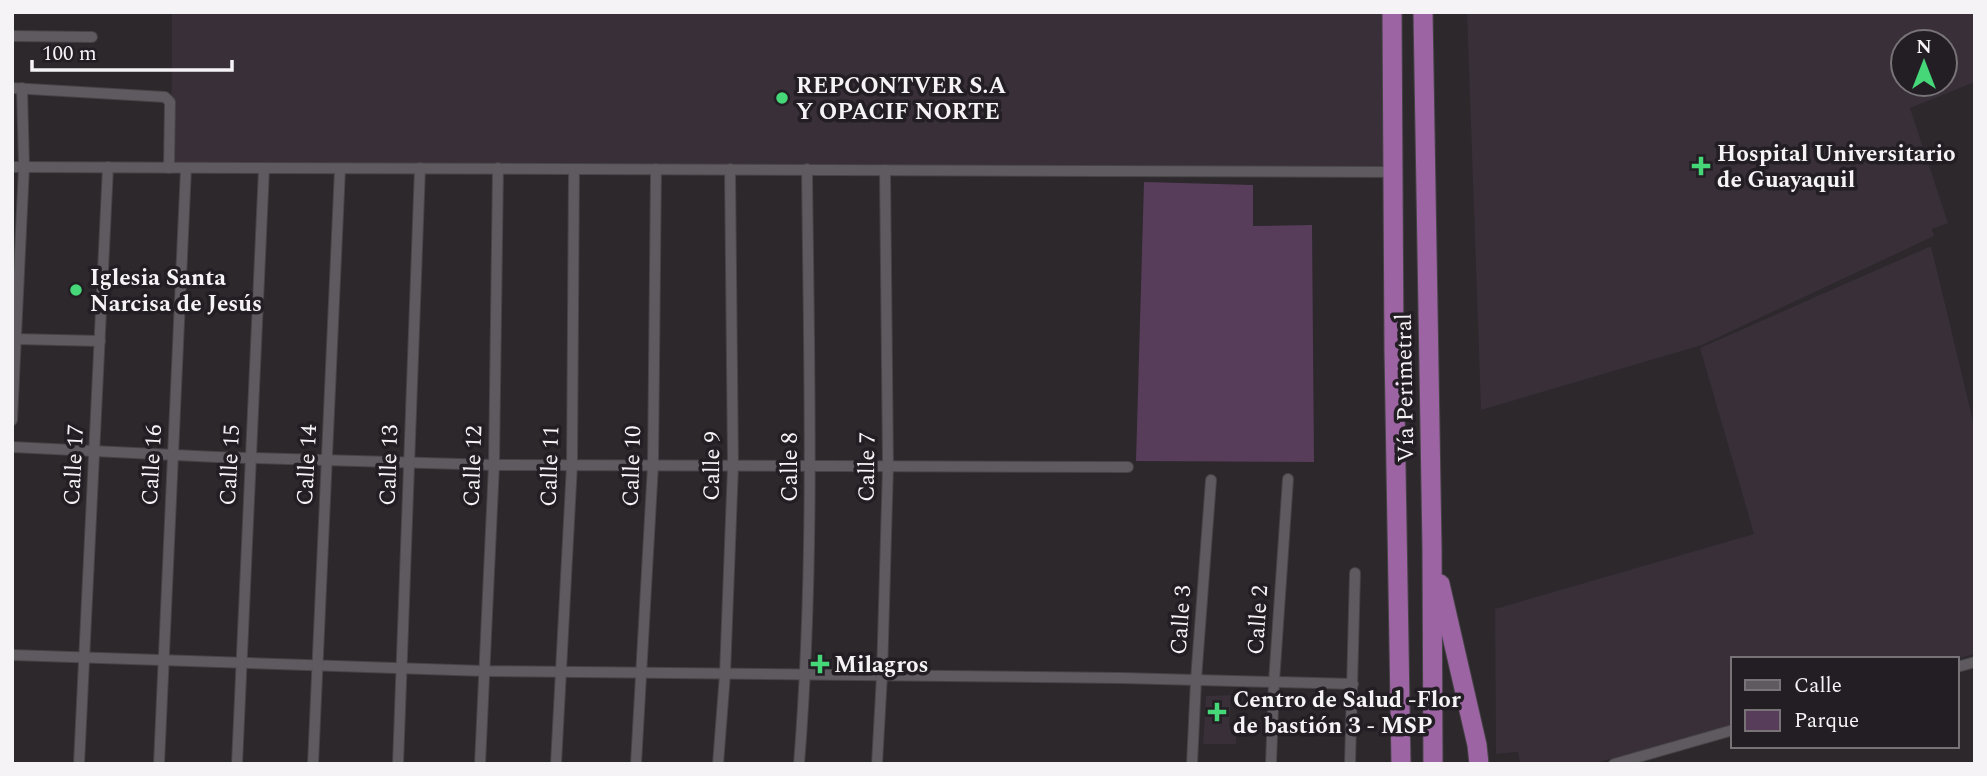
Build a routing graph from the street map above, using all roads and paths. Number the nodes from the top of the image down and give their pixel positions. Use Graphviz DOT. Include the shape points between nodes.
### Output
graph roads {
  1 [pos="1392,12"];
  2 [pos="1423,12"];
  3 [pos="12,36"];
  4 [pos="92,37"];
  5 [pos="17,88"];
  6 [pos="18,167"];
  7 [pos="108,167"];
  8 [pos="169,168"];
  9 [pos="186,168"];
  10 [pos="420,168"];
  11 [pos="264,169"];
  12 [pos="340,169"];
  13 [pos="498,169"];
  14 [pos="574,169"];
  15 [pos="656,169"];
  16 [pos="730,169"];
  17 [pos="807,169"];
  18 [pos="885,170"];
  19 [pos="1393,172"];
  20 [pos="16,340"];
  21 [pos="100,341"];
  22 [pos="12,420"];
  23 [pos="12,447"];
  24 [pos="94,451"];
  25 [pos="173,455"];
  26 [pos="251,458"];
  27 [pos="327,461"];
  28 [pos="409,463"];
  29 [pos="494,465"];
  30 [pos="572,465"];
  31 [pos="653,466"];
  32 [pos="733,466"];
  33 [pos="810,466"];
  34 [pos="888,466"];
  35 [pos="1128,467"];
  36 [pos="1288,479"];
  37 [pos="1211,480"];
  38 [pos="1432,548"];
  39 [pos="1355,573"];
  40 [pos="12,655"];
  41 [pos="84,657"];
  42 [pos="164,660"];
  43 [pos="241,663"];
  44 [pos="318,665"];
  45 [pos="402,668"];
  46 [pos="484,671"];
  47 [pos="561,672"];
  48 [pos="641,673"];
  49 [pos="724,674"];
  50 [pos="806,675"];
  51 [pos="882,675"];
  52 [pos="1196,680"];
  53 [pos="1274,682"];
  54 [pos="1353,684"];
  55 [pos="1731,731"];
  56 [pos="1400,738"];
  57 [pos="79,764"];
  58 [pos="159,764"];
  59 [pos="237,764"];
  60 [pos="313,764"];
  61 [pos="398,764"];
  62 [pos="480,764"];
  63 [pos="556,764"];
  64 [pos="636,764"];
  65 [pos="718,764"];
  66 [pos="799,764"];
  67 [pos="877,764"];
  68 [pos="1192,764"];
  69 [pos="1271,764"];
  70 [pos="1350,764"];
  71 [pos="1394,764"];
  72 [pos="1401,764"];
  73 [pos="1433,764"];
  74 [pos="1479,764"];
  75 [pos="1614,764"];
  1 -- 19 [label="highway, Vía Perimetral"];
  2 -- 38 [label="highway, Vía Perimetral"];
  3 -- 4 [label="street"];
  5 -- 6 [label="street"];
  5 -- 8 [label="street" via="165,97 170,102"];
  6 -- 7 [label="street"];
  6 -- 20 [label="street"];
  7 -- 8 [label="street"];
  7 -- 21 [label="street, Calle 17"];
  8 -- 9 [label="street"];
  9 -- 11 [label="street"];
  9 -- 25 [label="street, Calle 16"];
  10 -- 12 [label="street"];
  10 -- 13 [label="street"];
  10 -- 28 [label="street, Calle 13"];
  11 -- 12 [label="street"];
  11 -- 26 [label="street, Calle 15"];
  12 -- 27 [label="street, Calle 14"];
  13 -- 14 [label="street"];
  13 -- 29 [label="street, Calle 12"];
  14 -- 15 [label="street"];
  14 -- 30 [label="street, Calle 11"];
  15 -- 16 [label="street"];
  15 -- 31 [label="street, Calle 10"];
  16 -- 17 [label="street"];
  16 -- 32 [label="street, Calle 9"];
  17 -- 18 [label="street"];
  17 -- 33 [label="street, Calle 8"];
  18 -- 19 [label="street"];
  18 -- 34 [label="street, Calle 7"];
  19 -- 56 [label="highway, Vía Perimetral"];
  20 -- 21 [label="street"];
  20 -- 22 [label="street"];
  21 -- 24 [label="street, Calle 17"];
  23 -- 24 [label="street"];
  24 -- 25 [label="street"];
  24 -- 41 [label="street, Calle 17"];
  25 -- 26 [label="street"];
  25 -- 42 [label="street, Calle 16"];
  26 -- 27 [label="street"];
  26 -- 43 [label="street, Calle 15"];
  27 -- 28 [label="street"];
  27 -- 44 [label="street, Calle 14"];
  28 -- 29 [label="street"];
  28 -- 45 [label="street, Calle 13"];
  29 -- 30 [label="street"];
  29 -- 46 [label="street, Calle 12"];
  30 -- 31 [label="street"];
  30 -- 47 [label="street, Calle 11"];
  31 -- 32 [label="street"];
  31 -- 48 [label="street, Calle 10"];
  32 -- 33 [label="street"];
  32 -- 49 [label="street, Calle 9"];
  33 -- 34 [label="street"];
  33 -- 50 [label="street, Calle 8"];
  34 -- 35 [label="street"];
  34 -- 51 [label="street, Calle 7"];
  36 -- 53 [label="street, Calle 2"];
  37 -- 52 [label="street, Calle 3"];
  38 -- 73 [label="highway, Vía Perimetral"];
  38 -- 74 [label="highway"];
  39 -- 54 [label="street"];
  40 -- 41 [label="street"];
  41 -- 42 [label="street"];
  41 -- 57 [label="street, Calle 17"];
  42 -- 43 [label="street"];
  42 -- 58 [label="street, Calle 16"];
  43 -- 44 [label="street"];
  43 -- 59 [label="street, Calle 15"];
  44 -- 45 [label="street"];
  44 -- 60 [label="street, Calle 14"];
  45 -- 46 [label="street"];
  45 -- 61 [label="street, Calle 13"];
  46 -- 47 [label="street"];
  46 -- 62 [label="street, Calle 12"];
  47 -- 48 [label="street"];
  47 -- 63 [label="street, Calle 11"];
  48 -- 49 [label="street"];
  48 -- 64 [label="street, Calle 10"];
  49 -- 50 [label="street"];
  49 -- 65 [label="street, Calle 9"];
  50 -- 51 [label="street"];
  50 -- 66 [label="street, Calle 8"];
  51 -- 52 [label="street"];
  51 -- 67 [label="street, Calle 7"];
  52 -- 53 [label="street"];
  52 -- 68 [label="street, Calle 3"];
  53 -- 54 [label="street"];
  53 -- 69 [label="street, Calle 2"];
  54 -- 70 [label="street"];
  55 -- 75 [label="street"];
  56 -- 71 [label="highway"];
  56 -- 72 [label="highway, Vía Perimetral"];
}
